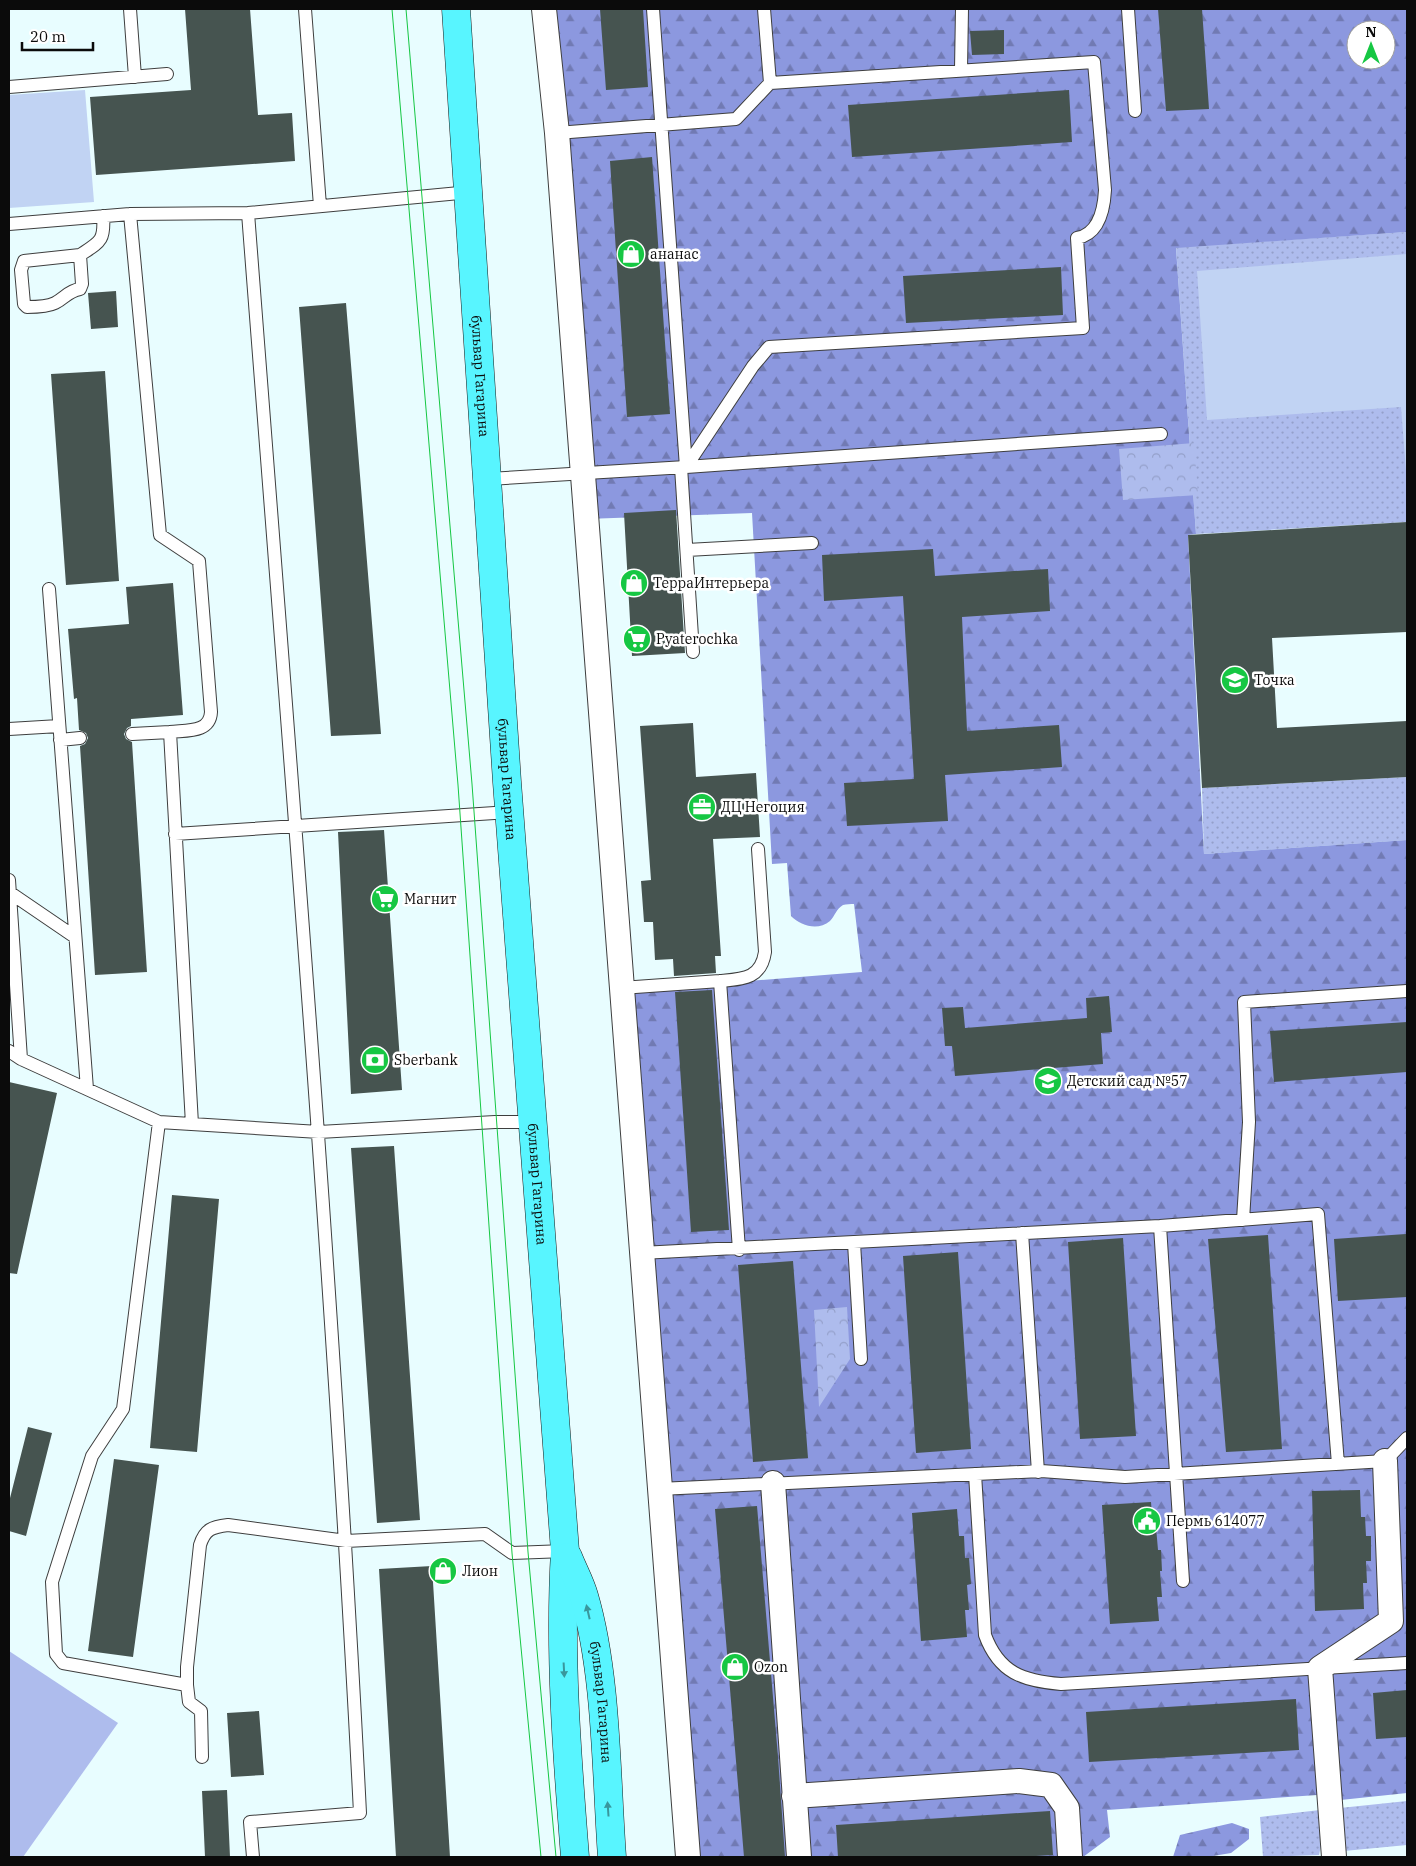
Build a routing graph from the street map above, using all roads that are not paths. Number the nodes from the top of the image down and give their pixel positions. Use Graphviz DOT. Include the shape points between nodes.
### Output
graph roads {
  1 [pos="130,9"];
  2 [pos="305,9"];
  3 [pos="456,9"];
  4 [pos="544,9"];
  5 [pos="653,9"];
  6 [pos="764,9"];
  7 [pos="962,9"];
  8 [pos="1128,9"];
  9 [pos="961,69"];
  10 [pos="167,74"];
  11 [pos="135,76"];
  12 [pos="770,82"];
  13 [pos="9,87"];
  14 [pos="1135,111"];
  15 [pos="662,125"];
  16 [pos="557,133"];
  17 [pos="470,192"];
  18 [pos="320,206"];
  19 [pos="248,213"];
  20 [pos="130,214"];
  21 [pos="103,216"];
  22 [pos="9,224"];
  23 [pos="80,255"];
  24 [pos="1161,434"];
  25 [pos="684,468"];
  26 [pos="583,474"];
  27 [pos="488,479"];
  28 [pos="812,544"];
  29 [pos="687,550"];
  30 [pos="49,589"];
  31 [pos="693,652"];
  32 [pos="59,726"];
  33 [pos="9,729"];
  34 [pos="170,732"];
  35 [pos="132,734"];
  36 [pos="80,738"];
  37 [pos="60,740"];
  38 [pos="510,812"];
  39 [pos="295,826"];
  40 [pos="175,834"];
  41 [pos="758,849"];
  42 [pos="9,880"];
  43 [pos="9,893"];
  44 [pos="75,937"];
  45 [pos="720,981"];
  46 [pos="622,988"];
  47 [pos="1407,991"];
  48 [pos="9,1050"];
  49 [pos="21,1059"];
  50 [pos="87,1089"];
  51 [pos="159,1122"];
  52 [pos="532,1122"];
  53 [pos="192,1124"];
  54 [pos="319,1132"];
  55 [pos="1243,1220"];
  56 [pos="1160,1226"];
  57 [pos="1022,1233"];
  58 [pos="854,1243"];
  59 [pos="739,1250"];
  60 [pos="641,1253"];
  61 [pos="861,1359"];
  62 [pos="1407,1438"];
  63 [pos="1385,1460"];
  64 [pos="1338,1464"];
  65 [pos="1038,1472"];
  66 [pos="1176,1473"];
  67 [pos="974,1474"];
  68 [pos="773,1483"];
  69 [pos="659,1488"];
  70 [pos="346,1540"];
  71 [pos="565,1551"];
  72 [pos="1183,1580"];
  73 [pos="1407,1663"];
  74 [pos="1320,1668"];
  75 [pos="187,1685"];
  76 [pos="202,1757"];
  77 [pos="794,1796"];
  78 [pos="253,1857"];
  79 [pos="575,1857"];
  80 [pos="612,1857"];
  81 [pos="688,1857"];
  82 [pos="800,1857"];
  83 [pos="1070,1857"];
  84 [pos="1334,1857"];
  1 -- 11 [label="lane"];
  2 -- 18 [label="lane"];
  3 -- 17 [label="main road, бульвар Гагарина"];
  4 -- 16 [label="street"];
  5 -- 15 [label="lane"];
  6 -- 12 [label="lane"];
  7 -- 9 [label="lane"];
  8 -- 14 [label="lane"];
  9 -- 12 [label="lane"];
  9 -- 25 [label="lane" via="1094,62 1105,190 1104,210 1095,226 1085,237 1077,238 1083,328 769,347"];
  10 -- 11 [label="lane"];
  11 -- 13 [label="lane"];
  12 -- 15 [label="lane" via="736,119"];
  15 -- 16 [label="lane"];
  15 -- 25 [label="lane"];
  16 -- 26 [label="street"];
  17 -- 18 [label="lane"];
  17 -- 27 [label="main road, бульвар Гагарина"];
  18 -- 19 [label="lane"];
  19 -- 20 [label="lane"];
  19 -- 39 [label="lane"];
  20 -- 21 [label="lane"];
  20 -- 34 [label="lane" via="160,535 199,561 210,720 197,730"];
  21 -- 22 [label="lane"];
  21 -- 23 [label="lane" via="104,236"];
  23 -- 23 [label="lane" via="80,289 68,292 54,304 32,307 24,304 21,270 24,261"];
  24 -- 25 [label="lane"];
  25 -- 26 [label="lane"];
  25 -- 29 [label="lane"];
  26 -- 27 [label="lane"];
  26 -- 46 [label="street"];
  27 -- 38 [label="main road, бульвар Гагарина"];
  28 -- 29 [label="lane"];
  29 -- 31 [label="lane"];
  30 -- 32 [label="lane"];
  32 -- 33 [label="lane"];
  32 -- 37 [label="lane"];
  34 -- 35 [label="lane"];
  34 -- 40 [label="lane"];
  36 -- 37 [label="lane"];
  37 -- 44 [label="lane"];
  38 -- 39 [label="lane"];
  38 -- 52 [label="main road, бульвар Гагарина"];
  39 -- 40 [label="lane"];
  39 -- 54 [label="lane"];
  40 -- 53 [label="lane"];
  41 -- 45 [label="lane" via="763,962 751,976"];
  42 -- 43 [label="lane"];
  43 -- 44 [label="lane"];
  43 -- 49 [label="lane"];
  44 -- 50 [label="lane"];
  45 -- 46 [label="lane"];
  45 -- 59 [label="lane"];
  46 -- 60 [label="street"];
  47 -- 55 [label="lane" via="1244,1002 1249,1122"];
  48 -- 49 [label="lane"];
  49 -- 50 [label="lane"];
  50 -- 51 [label="lane"];
  51 -- 53 [label="lane"];
  51 -- 75 [label="lane" via="123,1408 92,1456 52,1582 54,1640 56,1654 63,1663"];
  52 -- 54 [label="lane"];
  52 -- 71 [label="main road, бульвар Гагарина"];
  53 -- 54 [label="lane"];
  54 -- 70 [label="lane"];
  55 -- 56 [label="lane"];
  55 -- 64 [label="lane" via="1318,1214"];
  56 -- 57 [label="lane"];
  56 -- 66 [label="lane"];
  57 -- 58 [label="lane"];
  57 -- 65 [label="lane"];
  58 -- 59 [label="lane"];
  58 -- 61 [label="lane"];
  59 -- 60 [label="lane"];
  60 -- 69 [label="street"];
  62 -- 63 [label="lane"];
  63 -- 64 [label="lane"];
  63 -- 74 [label="street" via="1392,1621"];
  64 -- 66 [label="lane"];
  65 -- 66 [label="lane" via="1125,1476"];
  65 -- 67 [label="lane"];
  66 -- 72 [label="lane"];
  67 -- 68 [label="lane"];
  67 -- 74 [label="lane" via="985,1635 992,1653 1010,1672 1036,1682 1061,1684"];
  68 -- 69 [label="lane"];
  68 -- 77 [label="street"];
  69 -- 81 [label="street"];
  70 -- 71 [label="lane" via="485,1534 512,1553"];
  70 -- 75 [label="lane" via="228,1525 212,1527 203,1534"];
  70 -- 78 [label="lane" via="360,1813 250,1822"];
  71 -- 79 [label="main road, бульвар Гагарина, one-way" via="563,1653"];
  80 -- 71 [label="main road, бульвар Гагарина, one-way" via="594,1640 584,1594"];
  73 -- 74 [label="lane"];
  74 -- 84 [label="street"];
  75 -- 76 [label="lane" via="189,1702 201,1711"];
  77 -- 82 [label="street"];
  77 -- 83 [label="street" via="1019,1781 1051,1785 1067,1808"];
}
